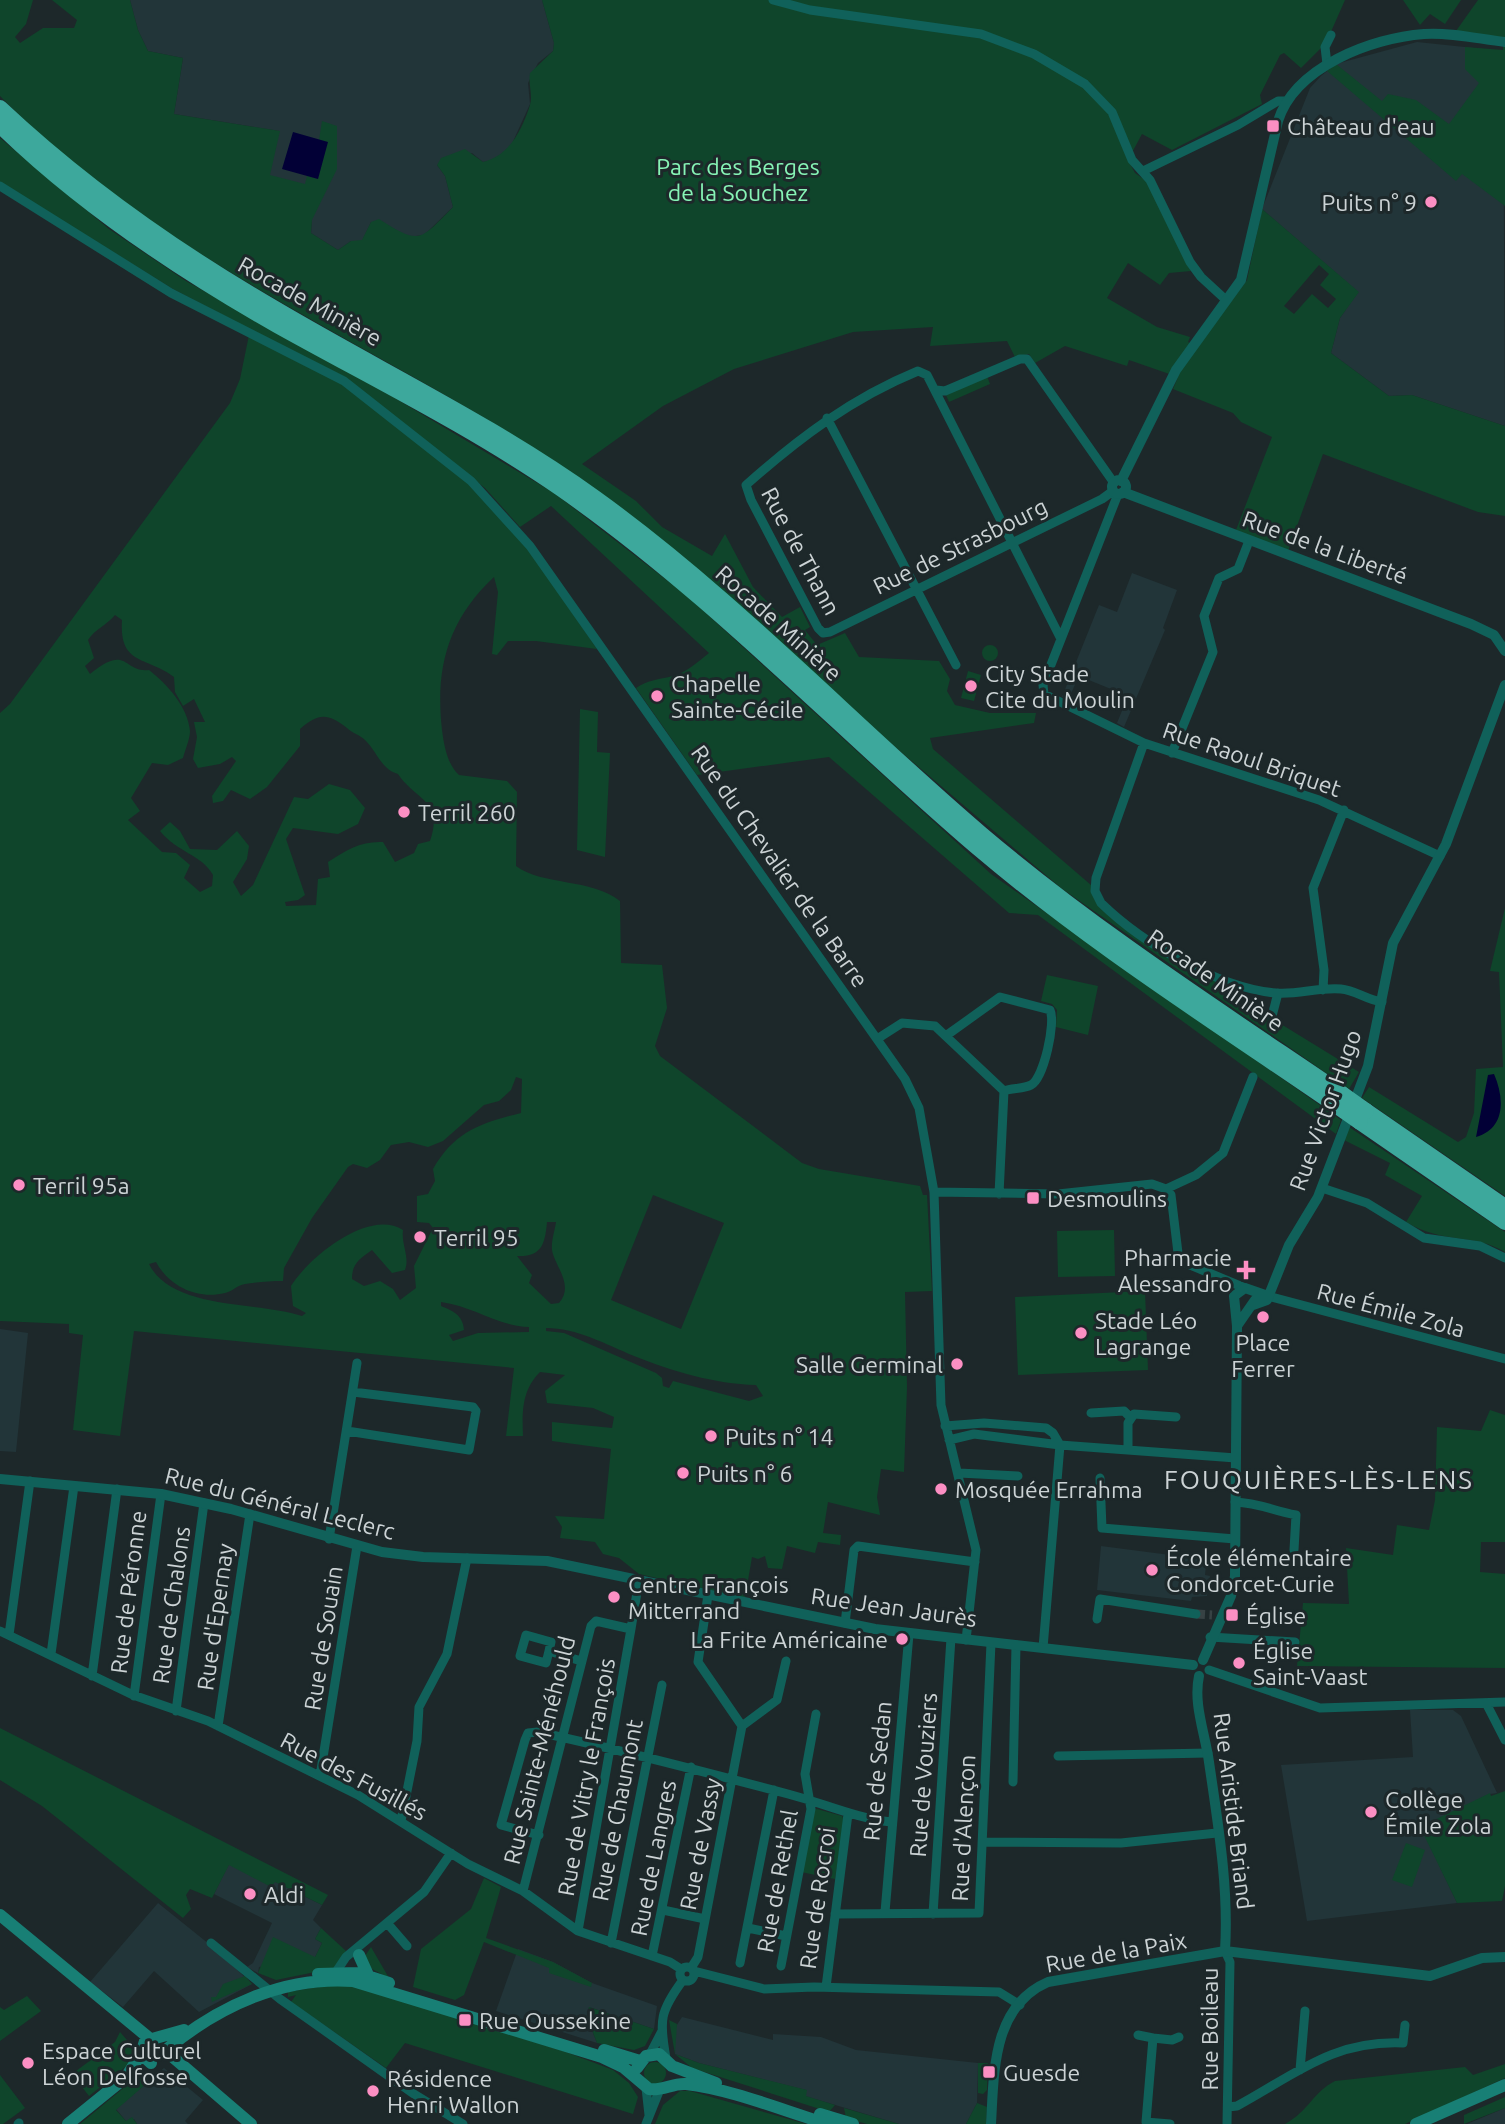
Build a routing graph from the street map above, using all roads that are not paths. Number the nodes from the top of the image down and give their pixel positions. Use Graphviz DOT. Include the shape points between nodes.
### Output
graph roads {
  1 [pos="772,0"];
  2 [pos="1331,35"];
  3 [pos="1505,42"];
  4 [pos="1327,64"];
  5 [pos="1286,101"];
  6 [pos="0,108"];
  7 [pos="0,125"];
  8 [pos="1143,171"];
  9 [pos="0,186"];
  10 [pos="1226,300"];
  11 [pos="936,390"];
  12 [pos="827,418"];
  13 [pos="1116,489"];
  14 [pos="1013,541"];
  15 [pos="1249,541"];
  16 [pos="916,589"];
  17 [pos="823,633"];
  18 [pos="1061,639"];
  19 [pos="1505,651"];
  20 [pos="956,665"];
  21 [pos="1505,685"];
  22 [pos="1144,743"];
  23 [pos="1172,752"];
  24 [pos="1344,810"];
  25 [pos="1440,856"];
  26 [pos="1322,990"];
  27 [pos="1278,993"];
  28 [pos="1381,1002"];
  29 [pos="1272,1016"];
  30 [pos="947,1035"];
  31 [pos="877,1039"];
  32 [pos="1253,1077"];
  33 [pos="1004,1091"];
  34 [pos="1339,1100"];
  35 [pos="1363,1116"];
  36 [pos="1322,1188"];
  37 [pos="1166,1189"];
  38 [pos="934,1192"];
  39 [pos="999,1194"];
  40 [pos="1505,1207"];
  41 [pos="1505,1222"];
  42 [pos="1505,1258"];
  43 [pos="1223,1278"];
  44 [pos="1268,1296"];
  45 [pos="1251,1299"];
  46 [pos="1235,1300"];
  47 [pos="1237,1326"];
  48 [pos="1505,1359"];
  49 [pos="358,1363"];
  50 [pos="353,1392"];
  51 [pos="1091,1413"];
  52 [pos="1130,1417"];
  53 [pos="1176,1417"];
  54 [pos="945,1426"];
  55 [pos="347,1432"];
  56 [pos="949,1440"];
  57 [pos="1060,1445"];
  58 [pos="1128,1450"];
  59 [pos="1237,1458"];
  60 [pos="959,1473"];
  61 [pos="1018,1476"];
  62 [pos="0,1479"];
  63 [pos="1100,1479"];
  64 [pos="30,1481"];
  65 [pos="74,1486"];
  66 [pos="117,1489"];
  67 [pos="161,1494"];
  68 [pos="1236,1502"];
  69 [pos="204,1503"];
  70 [pos="250,1514"];
  71 [pos="329,1539"];
  72 [pos="1235,1539"];
  73 [pos="356,1546"];
  74 [pos="1294,1549"];
  75 [pos="467,1558"];
  76 [pos="975,1562"];
  77 [pos="592,1569"];
  78 [pos="639,1580"];
  79 [pos="708,1595"];
  80 [pos="1196,1614"];
  81 [pos="1097,1619"];
  82 [pos="845,1623"];
  83 [pos="631,1629"];
  84 [pos="5,1633"];
  85 [pos="909,1634"];
  86 [pos="1210,1637"];
  87 [pos="951,1638"];
  88 [pos="966,1640"];
  89 [pos="1295,1642"];
  90 [pos="991,1643"];
  91 [pos="1016,1645"];
  92 [pos="1043,1648"];
  93 [pos="549,1651"];
  94 [pos="51,1654"];
  95 [pos="581,1661"];
  96 [pos="786,1661"];
  97 [pos="1201,1668"];
  98 [pos="92,1676"];
  99 [pos="662,1685"];
  100 [pos="134,1696"];
  101 [pos="1505,1702"];
  102 [pos="1486,1703"];
  103 [pos="176,1711"];
  104 [pos="816,1714"];
  105 [pos="218,1726"];
  106 [pos="742,1726"];
  107 [pos="562,1737"];
  108 [pos="1505,1740"];
  109 [pos="612,1746"];
  110 [pos="1208,1753"];
  111 [pos="647,1756"];
  112 [pos="1058,1756"];
  113 [pos="691,1767"];
  114 [pos="320,1776"];
  115 [pos="733,1779"];
  116 [pos="1013,1782"];
  117 [pos="774,1790"];
  118 [pos="810,1801"];
  119 [pos="848,1814"];
  120 [pos="401,1821"];
  121 [pos="891,1822"];
  122 [pos="1217,1833"];
  123 [pos="539,1835"];
  124 [pos="983,1842"];
  125 [pos="451,1853"];
  126 [pos="523,1891"];
  127 [pos="663,1910"];
  128 [pos="885,1912"];
  129 [pos="835,1914"];
  130 [pos="933,1914"];
  131 [pos="0,1915"];
  132 [pos="705,1919"];
  133 [pos="388,1924"];
  134 [pos="0,1925"];
  135 [pos="748,1928"];
  136 [pos="578,1931"];
  137 [pos="786,1936"];
  138 [pos="211,1943"];
  139 [pos="611,1943"];
  140 [pos="407,1947"];
  141 [pos="1225,1951"];
  142 [pos="359,1952"];
  143 [pos="652,1956"];
  144 [pos="1505,1957"];
  145 [pos="740,1964"];
  146 [pos="781,1966"];
  147 [pos="688,1974"];
  148 [pos="344,1975"];
  149 [pos="368,1975"];
  150 [pos="826,1987"];
  151 [pos="270,1988"];
  152 [pos="1020,2005"];
  153 [pos="1305,2011"];
  154 [pos="1405,2025"];
  155 [pos="662,2031"];
  156 [pos="1138,2035"];
  157 [pos="1179,2037"];
  158 [pos="1153,2038"];
  159 [pos="155,2050"];
  160 [pos="645,2058"];
  161 [pos="669,2062"];
  162 [pos="1300,2070"];
  163 [pos="642,2083"];
  164 [pos="1505,2085"];
  165 [pos="664,2087"];
  166 [pos="1229,2089"];
  167 [pos="1505,2094"];
  168 [pos="1251,2098"];
  169 [pos="1228,2107"];
  170 [pos="647,2121"];
  171 [pos="68,2124"];
  172 [pos="240,2124"];
  173 [pos="251,2124"];
  174 [pos="463,2124"];
  175 [pos="828,2124"];
  176 [pos="853,2124"];
  177 [pos="990,2124"];
  178 [pos="1170,2124"];
  179 [pos="1227,2124"];
  180 [pos="1416,2124"];
  181 [pos="1436,2124"];
  1 -- 8 [label="street" via="810,10 974,32 1034,54 1093,90 1112,112 1132,160"];
  2 -- 4 [label="street" via="1325,47"];
  3 -- 4 [label="street" via="1427,33"];
  4 -- 5 [label="street" via="1306,78"];
  5 -- 8 [label="street" via="1278,100 1238,125"];
  5 -- 10 [label="street" via="1243,276"];
  6 -- 34 [label="highway, Rocade Minière" via="81,181 159,238 278,311 486,427 601,503 706,587 1029,873"];
  7 -- 34 [label="highway, Rocade Minière" via="72,190 180,267 516,459 629,538 1045,902"];
  8 -- 10 [label="street" via="1190,262"];
  9 -- 31 [label="street, Rue du Chevalier de la Barre" via="171,293 344,382 471,481 530,546"];
  10 -- 13 [label="street" via="1177,370"];
  11 -- 12 [label="street" via="927,375 918,371"];
  11 -- 13 [label="street" via="945,391 1027,359"];
  11 -- 14 [label="street"];
  12 -- 16 [label="street"];
  12 -- 17 [label="street, Rue de Thann" via="746,485"];
  13 -- 14 [label="street, Rue de Strasbourg"];
  13 -- 15 [label="street, Rue de la Liberté"];
  13 -- 18 [label="street, Rue Raoul Briquet"];
  14 -- 16 [label="street, Rue de Strasbourg"];
  14 -- 18 [label="street"];
  15 -- 19 [label="street, Rue de la Liberté" via="1488,631"];
  15 -- 23 [label="street" via="1238,569 1219,578 1206,605 1213,652"];
  16 -- 17 [label="street, Rue de Strasbourg"];
  16 -- 20 [label="street"];
  18 -- 22 [label="street, Rue Raoul Briquet" via="1042,685 1044,694"];
  21 -- 25 [label="street"];
  22 -- 23 [label="street, Rue Raoul Briquet"];
  22 -- 27 [label="street" via="1096,878 1097,898 1193,968 1240,986"];
  23 -- 24 [label="street, Rue Raoul Briquet"];
  24 -- 25 [label="street, Rue Raoul Briquet"];
  24 -- 26 [label="street" via="1313,887 1324,970"];
  25 -- 28 [label="street, Rue Victor Hugo" via="1393,943"];
  26 -- 27 [label="street"];
  26 -- 28 [label="street" via="1344,989"];
  27 -- 29 [label="street"];
  28 -- 36 [label="street, Rue Victor Hugo" via="1368,1066"];
  30 -- 31 [label="street" via="935,1026 906,1022"];
  30 -- 33 [label="street"];
  30 -- 33 [label="street" via="1000,997 1050,1010 1054,1021 1038,1079 1029,1086"];
  31 -- 38 [label="street, Rue du Chevalier de la Barre" via="914,1096"];
  32 -- 37 [label="street" via="1223,1153 1196,1175"];
  33 -- 39 [label="street"];
  34 -- 35 [label="highway, Rocade Minière, bridge"];
  35 -- 40 [label="highway, Rocade Minière"];
  35 -- 41 [label="highway, Rocade Minière"];
  36 -- 42 [label="street" via="1367,1203 1424,1238 1480,1246"];
  36 -- 44 [label="street, Rue Victor Hugo" via="1289,1245"];
  37 -- 39 [label="street" via="1152,1184 1058,1194"];
  37 -- 43 [label="street" via="1171,1195 1180,1258"];
  38 -- 39 [label="street"];
  38 -- 54 [label="street, Rue du Chevalier de la Barre"];
  43 -- 45 [label="street"];
  43 -- 46 [label="street"];
  44 -- 45 [label="street" via="1262,1303"];
  44 -- 48 [label="street, Rue Émile Zola"];
  45 -- 46 [label="street"];
  45 -- 46 [label="street" via="1240,1309"];
  45 -- 47 [label="street"];
  46 -- 47 [label="street, Rue Aristide Briand"];
  47 -- 59 [label="street, Rue Aristide Briand"];
  49 -- 50 [label="street"];
  50 -- 55 [label="street"];
  50 -- 55 [label="street" via="473,1407 472,1444 469,1450"];
  51 -- 52 [label="street" via="1124,1411"];
  52 -- 53 [label="street"];
  52 -- 58 [label="street"];
  54 -- 56 [label="street, Rue du Chevalier de la Barre"];
  54 -- 57 [label="street" via="984,1423 1046,1428"];
  55 -- 71 [label="street"];
  56 -- 57 [label="street" via="974,1434"];
  56 -- 60 [label="street, Rue du Chevalier de la Barre"];
  57 -- 58 [label="street"];
  57 -- 92 [label="street"];
  58 -- 59 [label="street"];
  59 -- 68 [label="street, Rue Aristide Briand"];
  60 -- 61 [label="street"];
  60 -- 76 [label="street, Rue du Chevalier de la Barre"];
  62 -- 64 [label="street, Rue du Général Leclerc"];
  63 -- 72 [label="street" via="1102,1528"];
  64 -- 65 [label="street, Rue du Général Leclerc"];
  64 -- 84 [label="street"];
  65 -- 66 [label="street, Rue du Général Leclerc"];
  65 -- 94 [label="street"];
  66 -- 67 [label="street, Rue du Général Leclerc"];
  66 -- 98 [label="street"];
  67 -- 69 [label="street, Rue du Général Leclerc"];
  67 -- 100 [label="street, Rue de Péronne"];
  68 -- 72 [label="street, Rue Aristide Briand"];
  68 -- 74 [label="street" via="1263,1503 1296,1515"];
  69 -- 70 [label="street, Rue du Général Leclerc"];
  69 -- 103 [label="street, Rue de Chalons"];
  70 -- 71 [label="street, Rue du Général Leclerc"];
  70 -- 105 [label="street, Rue d'Epernay"];
  71 -- 73 [label="street, Rue du Général Leclerc"];
  72 -- 86 [label="street, Rue Aristide Briand" via="1234,1586"];
  73 -- 75 [label="street, Rue du Général Leclerc" via="407,1556"];
  73 -- 114 [label="street, Rue de Souain"];
  75 -- 77 [label="street, Rue du Général Leclerc"];
  75 -- 120 [label="street" via="447,1654 419,1707"];
  76 -- 82 [label="street" via="858,1546"];
  76 -- 88 [label="street, Rue du Chevalier de la Barre"];
  77 -- 78 [label="street, Rue Jean Jaurès"];
  78 -- 79 [label="street, Rue Jean Jaurès"];
  78 -- 83 [label="street"];
  79 -- 82 [label="street, Rue Jean Jaurès"];
  79 -- 106 [label="street" via="698,1662"];
  80 -- 81 [label="street" via="1100,1599"];
  82 -- 85 [label="street, Rue Jean Jaurès"];
  83 -- 95 [label="street, Rue Sainte-Ménéhould" via="596,1621"];
  83 -- 109 [label="street, Rue de Vitry le François"];
  84 -- 94 [label="street, Rue des Fusillés"];
  85 -- 87 [label="street, Rue Jean Jaurès"];
  85 -- 121 [label="street, Rue de Sedan"];
  86 -- 89 [label="street"];
  86 -- 97 [label="street, Rue Aristide Briand"];
  87 -- 88 [label="street, Rue Jean Jaurès"];
  87 -- 130 [label="street, Rue de Vouziers"];
  88 -- 90 [label="street, Rue Jean Jaurès"];
  90 -- 91 [label="street, Rue Jean Jaurès"];
  90 -- 124 [label="street, Rue d'Alençon"];
  91 -- 92 [label="street, Rue Jean Jaurès"];
  91 -- 116 [label="street"];
  92 -- 97 [label="street, Rue Jean Jaurès"];
  93 -- 95 [label="street"];
  94 -- 98 [label="street, Rue des Fusillés"];
  95 -- 107 [label="street, Rue Sainte-Ménéhould"];
  96 -- 106 [label="street" via="778,1700"];
  97 -- 102 [label="street" via="1320,1708"];
  97 -- 110 [label="street, Rue Aristide Briand" via="1197,1694"];
  98 -- 100 [label="street, Rue des Fusillés"];
  99 -- 111 [label="street, Rue de Chaumont"];
  100 -- 103 [label="street, Rue des Fusillés"];
  101 -- 102 [label="street"];
  102 -- 108 [label="street"];
  103 -- 105 [label="street, Rue des Fusillés"];
  104 -- 118 [label="street, Rue de Rethel" via="805,1774"];
  105 -- 114 [label="street, Rue des Fusillés"];
  106 -- 115 [label="street, Rue de Vassy"];
  107 -- 109 [label="street"];
  107 -- 123 [label="street, Rue Sainte-Ménéhould"];
  107 -- 123 [label="street" via="528,1733 501,1825"];
  109 -- 111 [label="street"];
  109 -- 136 [label="street, Rue de Vitry le François"];
  110 -- 112 [label="street"];
  110 -- 122 [label="street, Rue Aristide Briand"];
  111 -- 113 [label="street"];
  111 -- 139 [label="street, Rue de Chaumont"];
  113 -- 115 [label="street"];
  113 -- 127 [label="street, Rue de Langres"];
  114 -- 120 [label="street, Rue des Fusillés"];
  115 -- 117 [label="street"];
  115 -- 132 [label="street, Rue de Vassy"];
  117 -- 118 [label="street"];
  117 -- 135 [label="street"];
  118 -- 119 [label="street"];
  118 -- 137 [label="street, Rue de Rethel"];
  119 -- 121 [label="street"];
  119 -- 129 [label="street, Rue de Rocroi"];
  120 -- 125 [label="street, Rue des Fusillés"];
  121 -- 128 [label="street, Rue de Sedan"];
  122 -- 124 [label="street" via="1121,1843"];
  122 -- 141 [label="street, Rue Aristide Briand" via="1227,1912"];
  123 -- 126 [label="street, Rue Sainte-Ménéhould"];
  124 -- 130 [label="street, Rue d'Alençon" via="979,1913"];
  125 -- 126 [label="street, Rue des Fusillés"];
  125 -- 133 [label="street" via="424,1892"];
  126 -- 136 [label="street, Rue des Fusillés"];
  127 -- 132 [label="street"];
  127 -- 143 [label="street, Rue de Langres"];
  128 -- 129 [label="street, Rue d'Alençon"];
  128 -- 130 [label="street, Rue d'Alençon"];
  129 -- 150 [label="street, Rue de Rocroi"];
  131 -- 159 [label="main road"];
  132 -- 147 [label="street, Rue de Vassy" via="698,1957"];
  133 -- 140 [label="street"];
  133 -- 142 [label="street"];
  134 -- 159 [label="main road"];
  135 -- 137 [label="street"];
  135 -- 145 [label="street"];
  136 -- 139 [label="street, Rue des Fusillés"];
  137 -- 146 [label="street, Rue de Rethel"];
  138 -- 151 [label="street"];
  139 -- 143 [label="street, Rue des Fusillés"];
  141 -- 144 [label="street" via="1430,1976 1482,1958"];
  141 -- 152 [label="street, Rue de la Paix" via="1048,1982"];
  141 -- 166 [label="street, Rue Boileau" via="1230,1962"];
  142 -- 148 [label="street"];
  142 -- 148 [label="street" via="346,1957"];
  142 -- 149 [label="main road"];
  143 -- 147 [label="street, Rue des Fusillés"];
  147 -- 150 [label="street" via="764,1989"];
  147 -- 155 [label="street, Rue de Vassy" via="663,2008"];
  148 -- 149 [label="main road"];
  148 -- 151 [label="main road"];
  148 -- 163 [label="main road" via="602,2057"];
  149 -- 160 [label="main road"];
  150 -- 152 [label="street" via="996,1991"];
  151 -- 159 [label="main road" via="230,1998"];
  151 -- 174 [label="street" via="414,2094"];
  152 -- 177 [label="street, Rue de la Paix" via="997,2046"];
  153 -- 162 [label="street"];
  154 -- 162 [label="street" via="1403,2043 1351,2046"];
  155 -- 160 [label="street"];
  155 -- 161 [label="street"];
  156 -- 158 [label="street"];
  157 -- 158 [label="street"];
  158 -- 178 [label="street" via="1146,2122"];
  159 -- 171 [label="main road"];
  159 -- 172 [label="main road"];
  159 -- 173 [label="main road"];
  160 -- 161 [label="main road"];
  160 -- 163 [label="main road"];
  161 -- 165 [label="main road" via="672,2076"];
  161 -- 176 [label="main road"];
  162 -- 168 [label="street"];
  163 -- 165 [label="main road"];
  163 -- 170 [label="street"];
  164 -- 180 [label="main road"];
  165 -- 170 [label="street"];
  165 -- 175 [label="main road" via="700,2087"];
  166 -- 168 [label="street"];
  166 -- 169 [label="street, Rue Boileau"];
  167 -- 181 [label="main road"];
  168 -- 169 [label="street"];
  169 -- 179 [label="street, Rue Boileau"];
}
